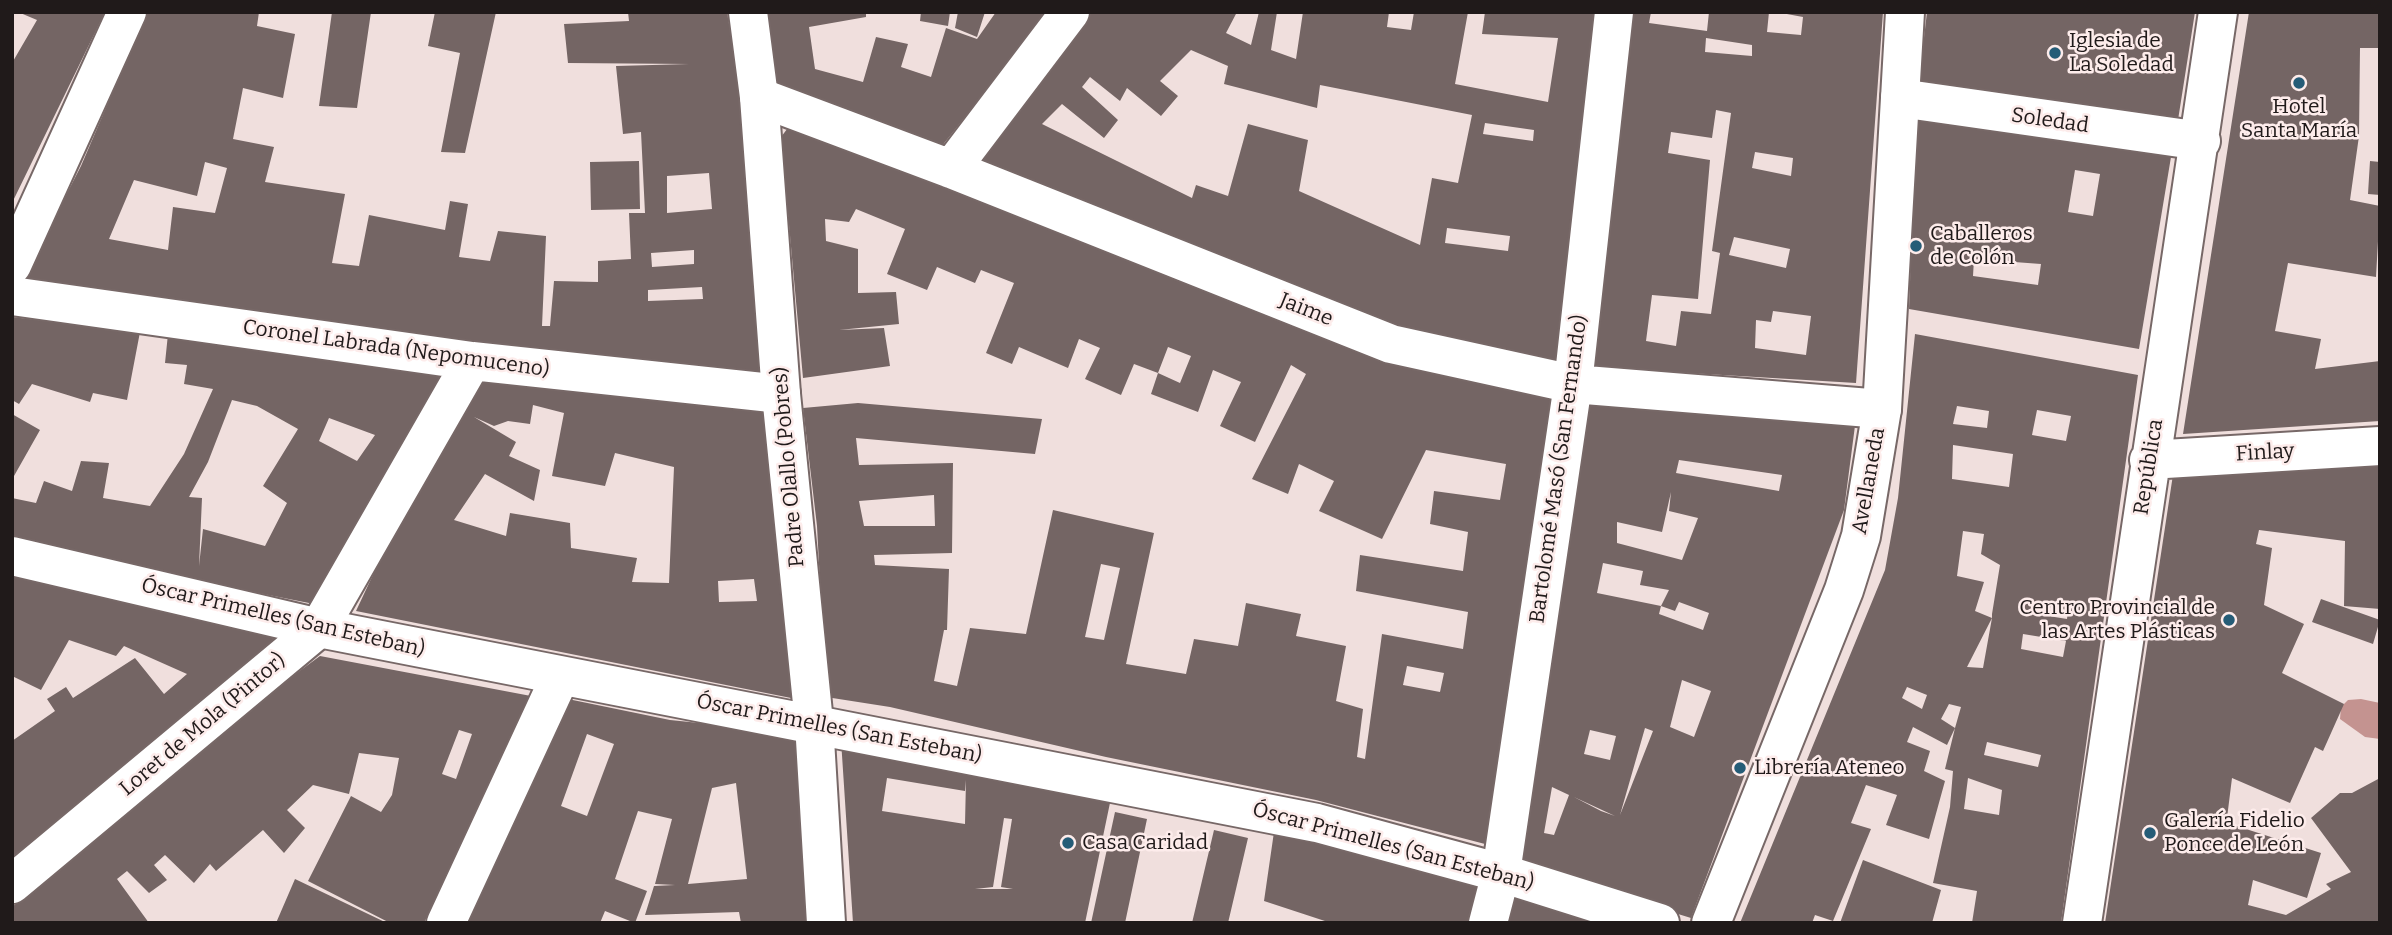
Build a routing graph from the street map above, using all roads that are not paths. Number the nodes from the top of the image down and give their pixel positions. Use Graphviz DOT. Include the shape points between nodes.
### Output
graph roads {
  1 [pos="127,12"];
  2 [pos="748,12"];
  3 [pos="1070,12"];
  4 [pos="1615,12"];
  5 [pos="1905,12"];
  6 [pos="2218,12"];
  7 [pos="759,97"];
  8 [pos="1900,98"];
  9 [pos="2201,141"];
  10 [pos="951,169"];
  11 [pos="12,265"];
  12 [pos="12,296"];
  13 [pos="472,361"];
  14 [pos="1573,384"];
  15 [pos="781,394"];
  16 [pos="1882,409"];
  17 [pos="2380,446"];
  18 [pos="2150,460"];
  19 [pos="12,556"];
  20 [pos="320,628"];
  21 [pos="560,677"];
  22 [pos="814,723"];
  23 [pos="1501,873"];
  24 [pos="12,884"];
  25 [pos="446,923"];
  26 [pos="826,923"];
  27 [pos="1488,923"];
  28 [pos="1660,923"];
  29 [pos="1711,923"];
  30 [pos="2082,923"];
  1 -- 11 [label="street"];
  2 -- 7 [label="street, Padre Olallo (Pobres)"];
  3 -- 10 [label="street"];
  4 -- 14 [label="street, Bartolomé Masó (San Fernando)"];
  5 -- 8 [label="street, Avellaneda"];
  6 -- 9 [label="street, República"];
  7 -- 10 [label="street, Jaime"];
  7 -- 15 [label="street, Padre Olallo (Pobres)"];
  8 -- 9 [label="street, Soledad"];
  8 -- 16 [label="street, Avellaneda"];
  9 -- 18 [label="street, República"];
  10 -- 14 [label="street, Jaime" via="1391,344"];
  12 -- 13 [label="street, Coronel Labrada (Nepomuceno)"];
  13 -- 15 [label="street, Coronel Labrada (Nepomuceno)"];
  13 -- 20 [label="street, Loret de Mola (Pintor)"];
  14 -- 16 [label="street, Jaime"];
  14 -- 23 [label="street, Bartolomé Masó (San Fernando)"];
  15 -- 22 [label="street, Padre Olallo (Pobres)"];
  16 -- 29 [label="street, Avellaneda" via="1861,536 1847,579"];
  17 -- 18 [label="street, Finlay"];
  18 -- 30 [label="street, República"];
  19 -- 20 [label="street, Óscar Primelles (San Esteban)"];
  20 -- 21 [label="street, Óscar Primelles (San Esteban)"];
  20 -- 24 [label="street, Loret de Mola (Pintor)"];
  21 -- 22 [label="street, Óscar Primelles (San Esteban)"];
  21 -- 25 [label="street"];
  22 -- 23 [label="street, Óscar Primelles (San Esteban)" via="1317,822"];
  22 -- 26 [label="street, Padre Olallo (Pobres)"];
  23 -- 27 [label="street, Bartolomé Masó (San Fernando)"];
  23 -- 28 [label="street, Óscar Primelles (San Esteban)"];
}
